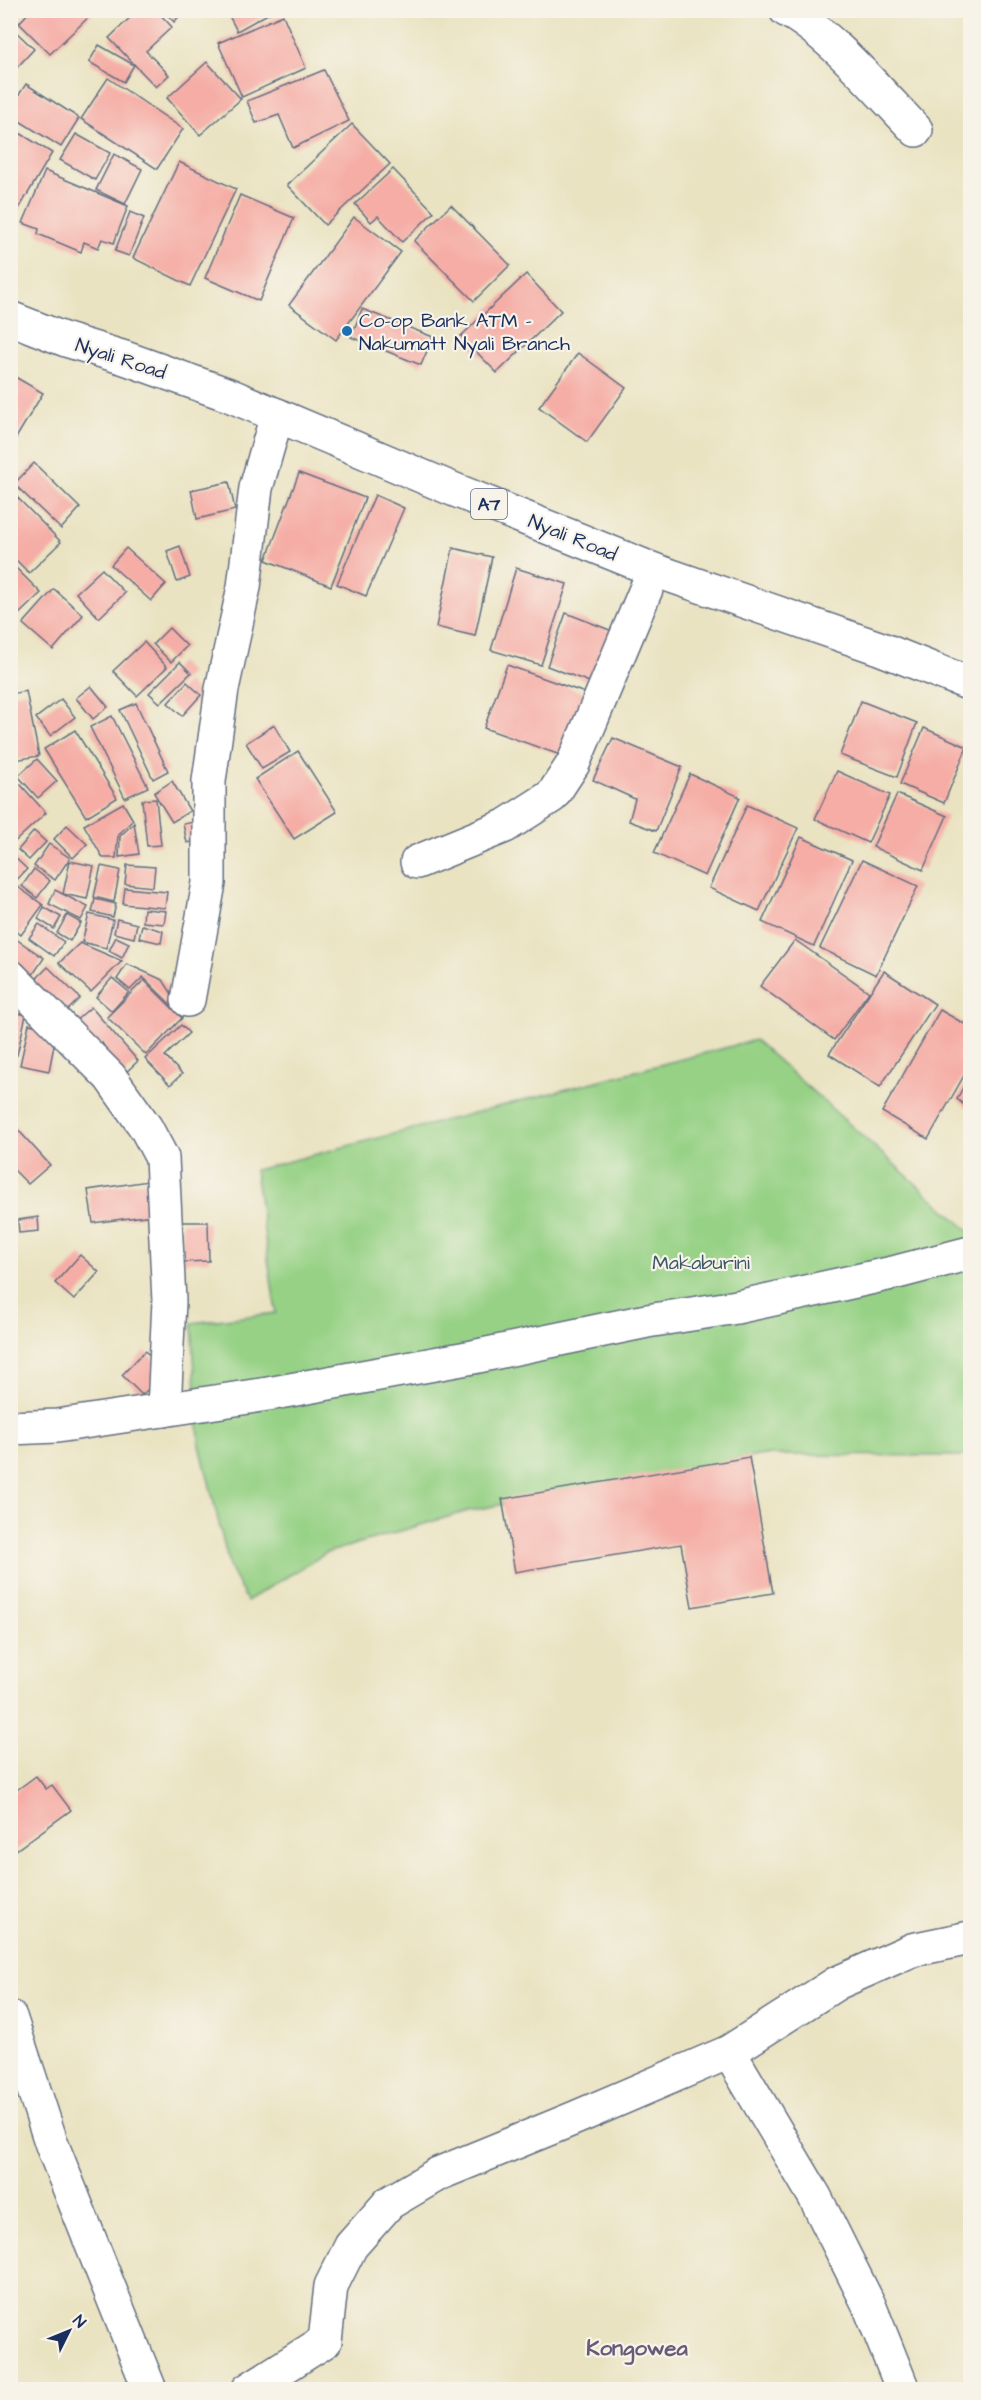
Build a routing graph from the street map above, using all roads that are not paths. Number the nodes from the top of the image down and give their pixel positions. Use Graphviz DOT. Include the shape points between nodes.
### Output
graph roads {
  1 [pos="786,10"];
  2 [pos="916,130"];
  3 [pos="10,318"];
  4 [pos="277,415"];
  5 [pos="654,570"];
  6 [pos="970,684"];
  7 [pos="417,862"];
  8 [pos="10,976"];
  9 [pos="188,1000"];
  10 [pos="970,1253"];
  11 [pos="164,1410"];
  12 [pos="10,1428"];
  13 [pos="970,1938"];
  14 [pos="10,2017"];
  15 [pos="729,2052"];
  16 [pos="150,2390"];
  17 [pos="248,2390"];
  18 [pos="903,2390"];
  1 -- 2 [label="main road" via="831,44"];
  3 -- 4 [label="main road, Nyali Road / A7"];
  4 -- 5 [label="main road, Nyali Road / A7"];
  4 -- 9 [label="main road" via="256,488 244,588 222,689 209,782 209,884"];
  5 -- 6 [label="main road, Nyali Road / A7"];
  5 -- 7 [label="main road" via="573,764 552,796 505,826"];
  8 -- 11 [label="main road" via="110,1077 162,1158 169,1301"];
  10 -- 11 [label="main road" via="737,1307"];
  11 -- 12 [label="main road" via="57,1426"];
  13 -- 15 [label="main road" via="912,1950 837,1983"];
  14 -- 16 [label="main road" via="52,2145"];
  15 -- 17 [label="main road" via="438,2174 389,2203 351,2246 330,2286 325,2342"];
  15 -- 18 [label="main road" via="815,2197 869,2305"];
}
